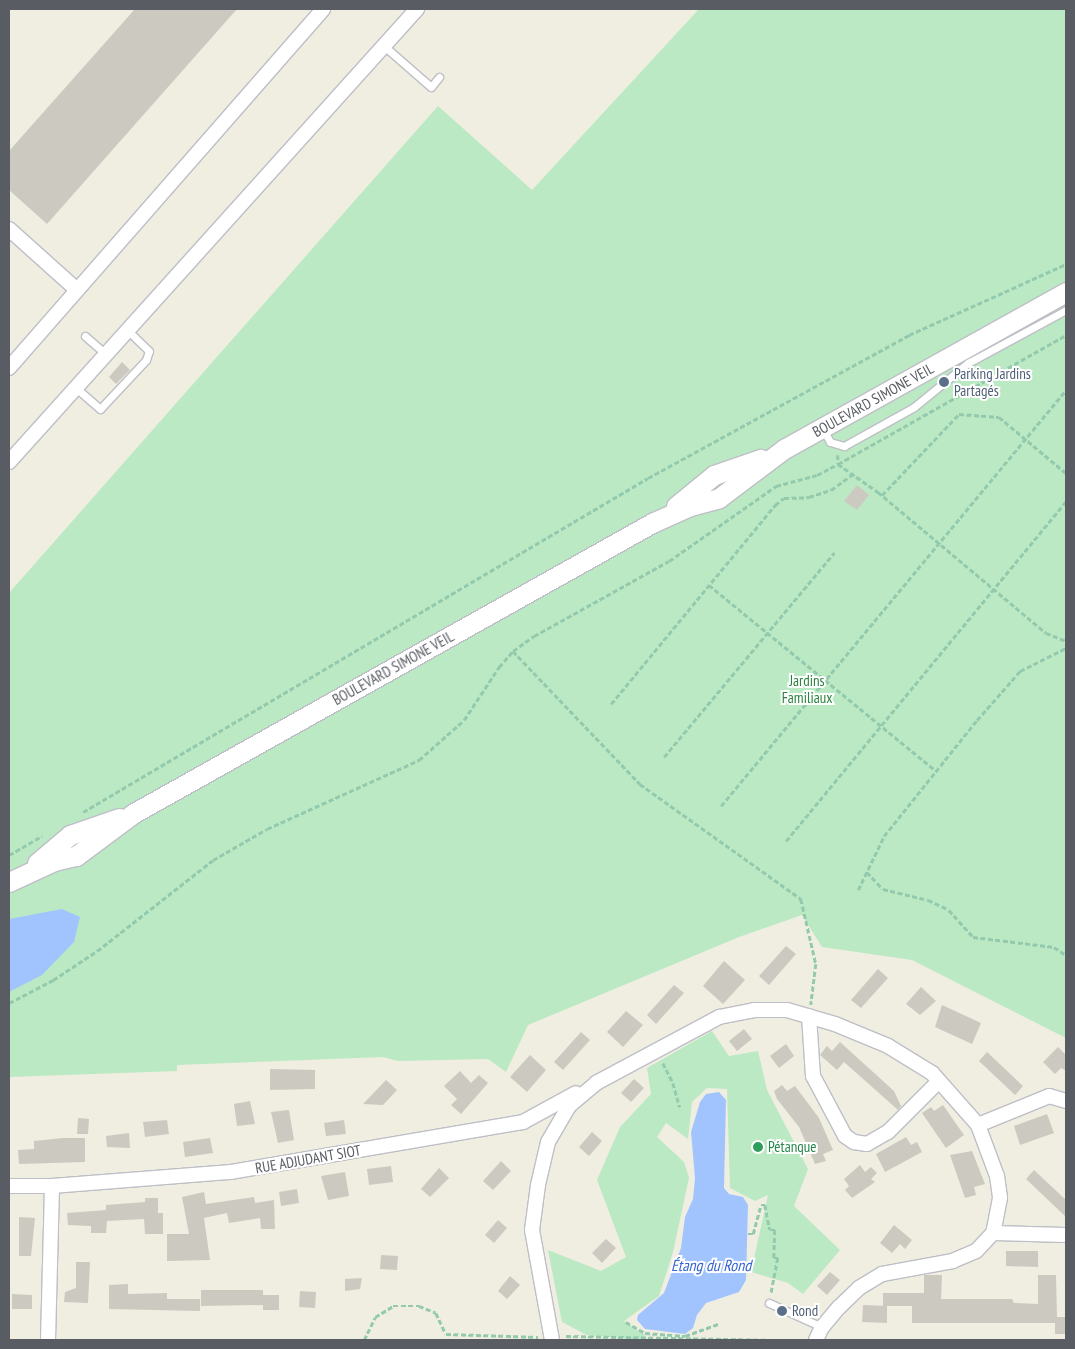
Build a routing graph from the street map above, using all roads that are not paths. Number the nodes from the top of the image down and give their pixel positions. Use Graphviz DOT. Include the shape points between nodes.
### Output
graph roads {
  1 [pos="323,9"];
  2 [pos="417,9"];
  3 [pos="384,46"];
  4 [pos="439,77"];
  5 [pos="9,229"];
  6 [pos="77,290"];
  7 [pos="1066,292"];
  8 [pos="1066,310"];
  9 [pos="127,330"];
  10 [pos="84,336"];
  11 [pos="106,354"];
  12 [pos="9,368"];
  13 [pos="76,388"];
  14 [pos="822,428"];
  15 [pos="9,462"];
  16 [pos="13,880"];
  17 [pos="809,1016"];
  18 [pos="939,1081"];
  19 [pos="596,1083"];
  20 [pos="1066,1101"];
  21 [pos="978,1125"];
  22 [pos="9,1186"];
  23 [pos="52,1186"];
  24 [pos="993,1233"];
  25 [pos="1066,1234"];
  26 [pos="769,1303"];
  27 [pos="819,1334"];
  28 [pos="48,1340"];
  29 [pos="552,1340"];
  1 -- 6 [label="street"];
  2 -- 3 [label="street"];
  3 -- 4 [label="lane" via="431,87"];
  3 -- 9 [label="street"];
  5 -- 6 [label="street"];
  6 -- 12 [label="street"];
  7 -- 14 [label="main road, BOULEVARD SIMONE VEIL"];
  8 -- 14 [label="lane" via="968,363 914,407 844,446 830,442"];
  9 -- 11 [label="street"];
  9 -- 13 [label="lane" via="149,351 146,360 100,409"];
  10 -- 11 [label="lane"];
  11 -- 13 [label="street"];
  13 -- 15 [label="street"];
  14 -- 16 [label="main road, BOULEVARD SIMONE VEIL" via="784,449 714,475 652,523 134,812 70,835"];
  17 -- 18 [label="street" via="888,1046"];
  17 -- 18 [label="street" via="813,1076 845,1136 854,1142 867,1144 888,1132"];
  17 -- 19 [label="street" via="787,1010 754,1010 719,1017"];
  18 -- 21 [label="street"];
  19 -- 23 [label="street, RUE ADJUDANT SIOT" via="523,1122 231,1172"];
  19 -- 29 [label="street" via="569,1106 548,1142 538,1185 532,1230"];
  20 -- 21 [label="street" via="1049,1096"];
  21 -- 24 [label="street" via="997,1176 1000,1198"];
  22 -- 23 [label="street, RUE ADJUDANT SIOT"];
  23 -- 28 [label="street"];
  24 -- 25 [label="street"];
  24 -- 27 [label="street" via="976,1251 953,1261 882,1274 859,1288"];
  26 -- 27 [label="lane"];
}
